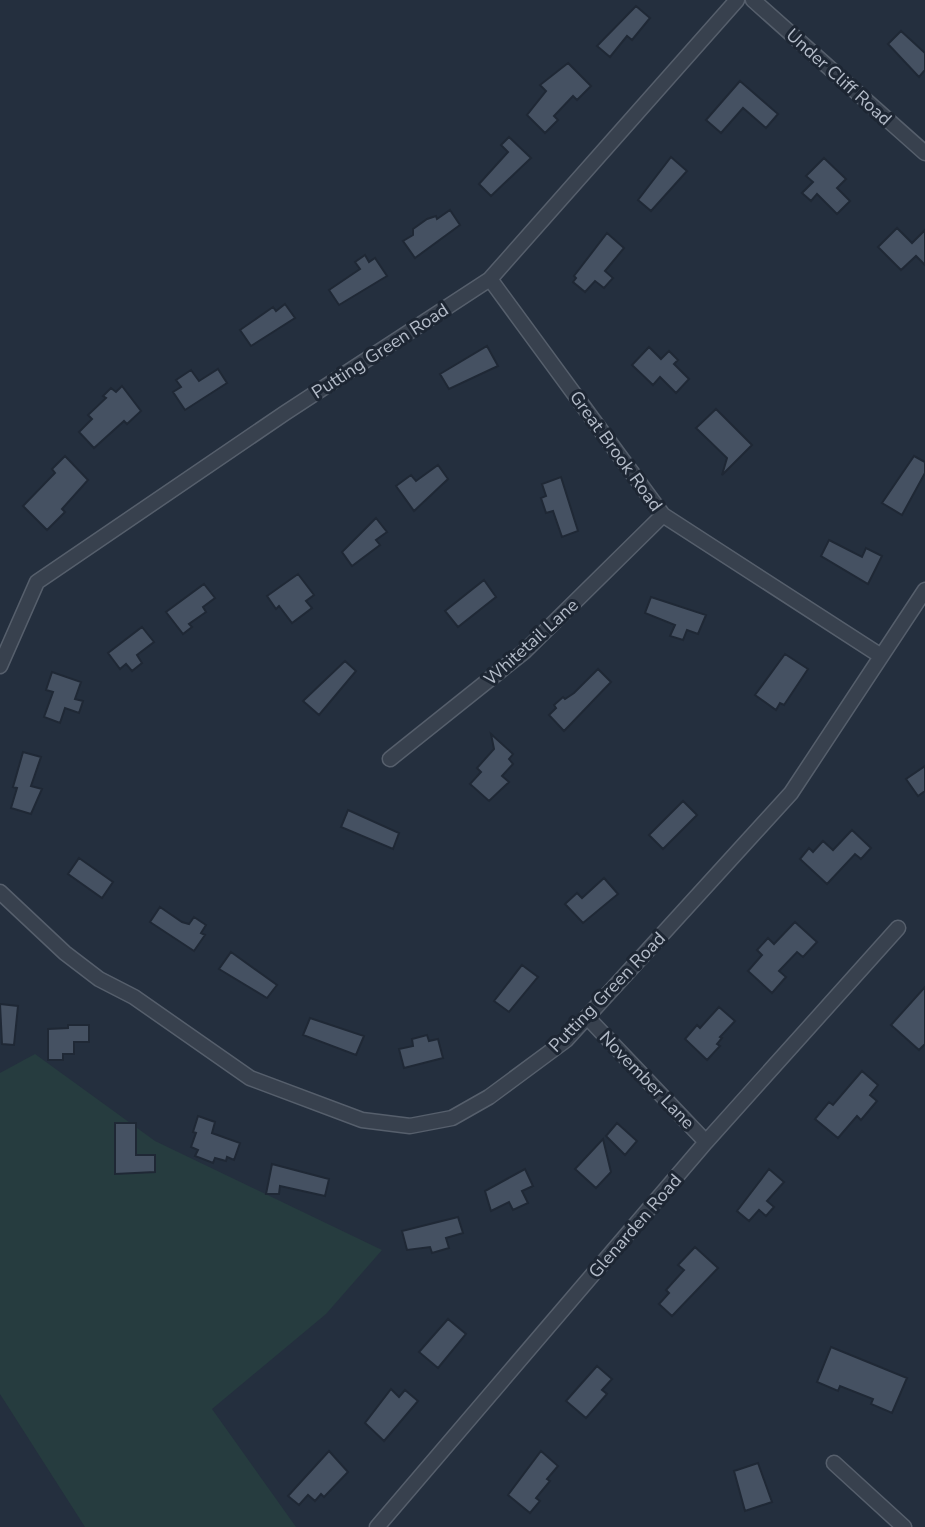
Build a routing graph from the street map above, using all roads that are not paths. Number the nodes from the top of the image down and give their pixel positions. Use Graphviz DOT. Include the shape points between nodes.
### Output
graph roads {
  1 [pos="737,0"];
  2 [pos="753,0"];
  3 [pos="925,153"];
  4 [pos="490,279"];
  5 [pos="663,515"];
  6 [pos="925,590"];
  7 [pos="881,656"];
  8 [pos="0,666"];
  9 [pos="390,759"];
  10 [pos="0,891"];
  11 [pos="898,928"];
  12 [pos="587,1017"];
  13 [pos="706,1142"];
  14 [pos="834,1463"];
  15 [pos="377,1527"];
  16 [pos="904,1527"];
  1 -- 4 [label="street, Putting Green Road"];
  2 -- 3 [label="street, Under Cliff Road"];
  4 -- 5 [label="street, Great Brook Road"];
  4 -- 8 [label="street, Putting Green Road" via="37,582"];
  5 -- 7 [label="street, Great Brook Road"];
  5 -- 9 [label="street, Whitetail Lane" via="526,651"];
  6 -- 7 [label="street, Putting Green Road"];
  7 -- 12 [label="street, Putting Green Road" via="791,793"];
  10 -- 12 [label="street, Putting Green Road" via="65,954 250,1078 362,1120 410,1126 452,1118 523,1073"];
  11 -- 13 [label="street, Glenarden Road"];
  12 -- 13 [label="street, November Lane"];
  13 -- 15 [label="street, Glenarden Road"];
  14 -- 16 [label="street"];
}
